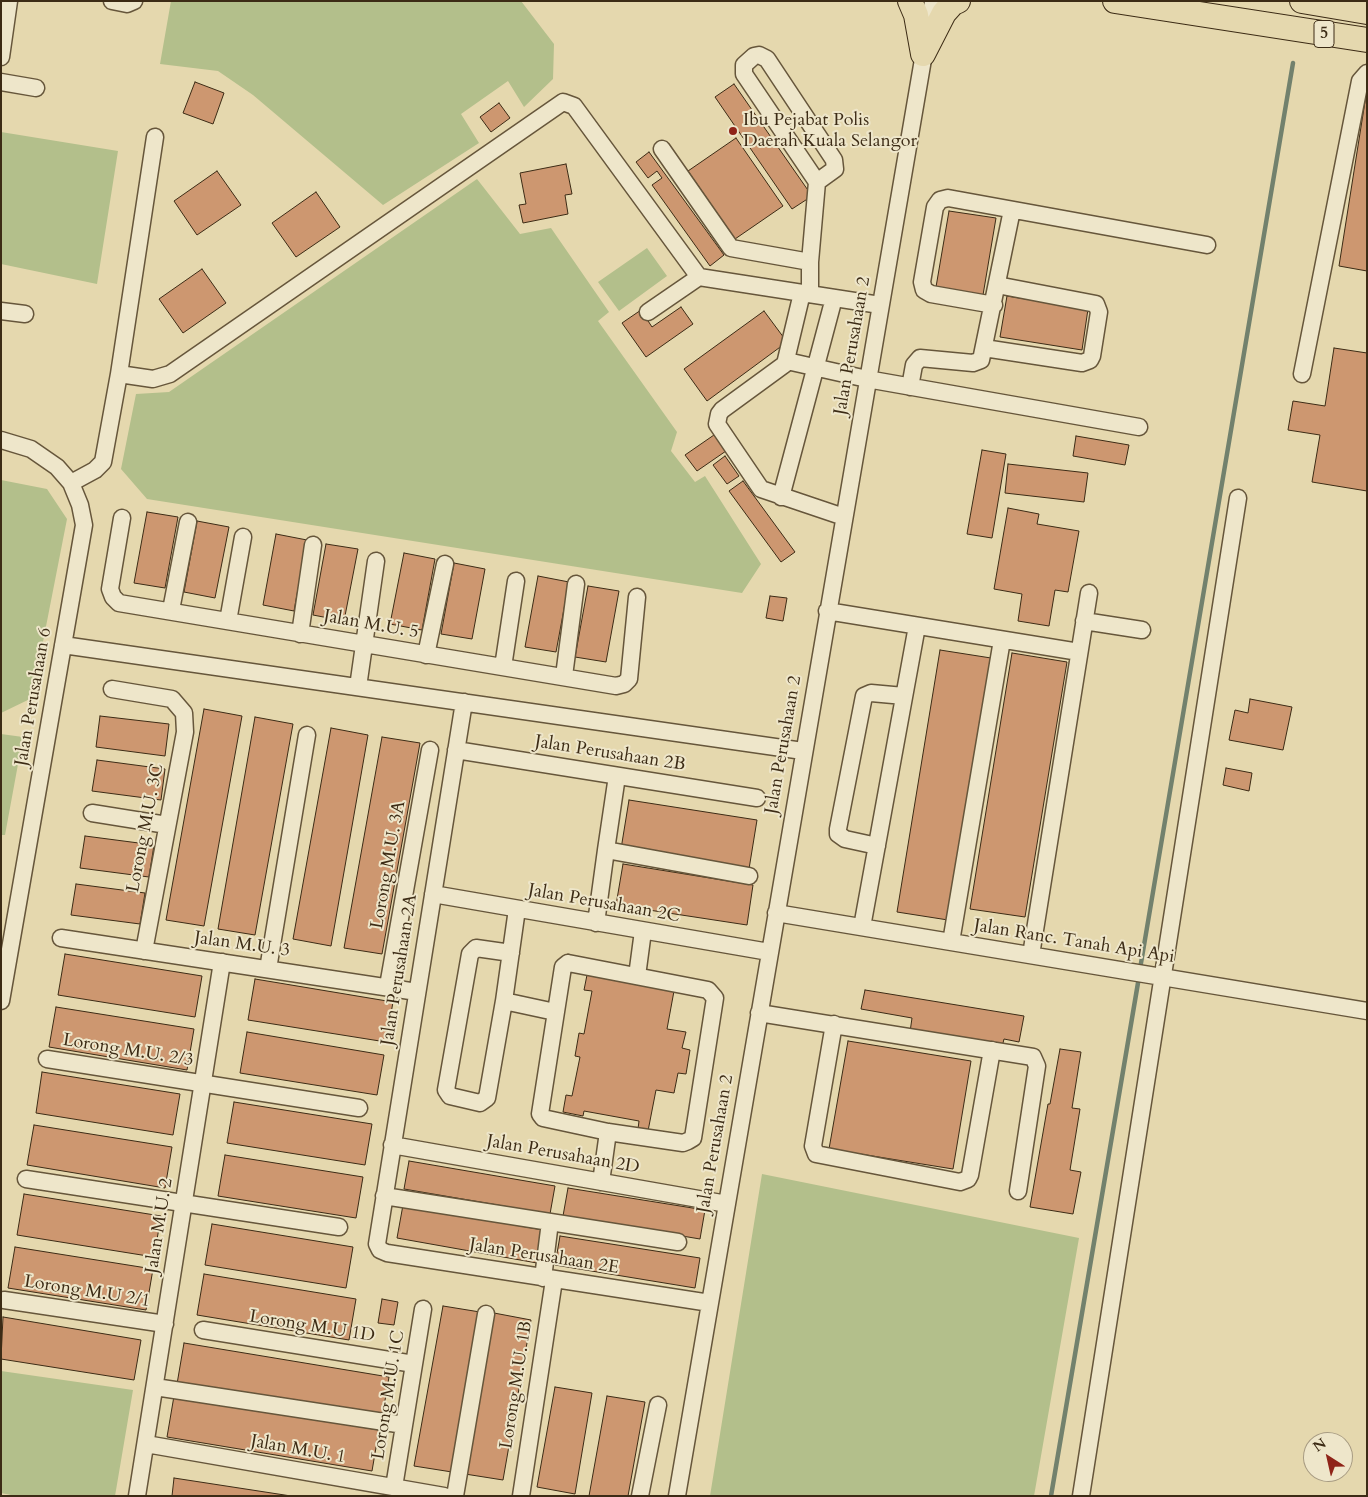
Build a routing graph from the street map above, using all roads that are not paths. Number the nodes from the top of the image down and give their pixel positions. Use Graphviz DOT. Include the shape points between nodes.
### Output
graph roads {
  1 [pos="9,1"];
  2 [pos="112,1"];
  3 [pos="134,1"];
  4 [pos="910,1"];
  5 [pos="933,1"];
  6 [pos="958,1"];
  7 [pos="1115,1"];
  8 [pos="1302,1"];
  9 [pos="1367,12"];
  10 [pos="1367,40"];
  11 [pos="923,54"];
  12 [pos="1,57"];
  13 [pos="1367,73"];
  14 [pos="1,82"];
  15 [pos="36,88"];
  16 [pos="155,138"];
  17 [pos="662,149"];
  18 [pos="816,182"];
  19 [pos="1012,210"];
  20 [pos="1206,245"];
  21 [pos="810,262"];
  22 [pos="699,277"];
  23 [pos="997,285"];
  24 [pos="806,293"];
  25 [pos="834,298"];
  26 [pos="880,305"];
  27 [pos="994,305"];
  28 [pos="1,312"];
  29 [pos="648,312"];
  30 [pos="25,314"];
  31 [pos="984,348"];
  32 [pos="787,361"];
  33 [pos="815,368"];
  34 [pos="119,374"];
  35 [pos="1302,374"];
  36 [pos="867,379"];
  37 [pos="910,387"];
  38 [pos="1139,427"];
  39 [pos="1,440"];
  40 [pos="71,483"];
  41 [pos="781,497"];
  42 [pos="1238,498"];
  43 [pos="844,517"];
  44 [pos="122,518"];
  45 [pos="188,522"];
  46 [pos="243,537"];
  47 [pos="313,545"];
  48 [pos="376,561"];
  49 [pos="445,564"];
  50 [pos="516,581"];
  51 [pos="576,584"];
  52 [pos="1089,593"];
  53 [pos="637,597"];
  54 [pos="171,610"];
  55 [pos="828,611"];
  56 [pos="228,621"];
  57 [pos="1084,621"];
  58 [pos="917,626"];
  59 [pos="1142,630"];
  60 [pos="300,634"];
  61 [pos="1002,640"];
  62 [pos="63,645"];
  63 [pos="363,645"];
  64 [pos="1079,652"];
  65 [pos="426,655"];
  66 [pos="503,668"];
  67 [pos="564,676"];
  68 [pos="358,688"];
  69 [pos="112,689"];
  70 [pos="904,696"];
  71 [pos="464,702"];
  72 [pos="307,734"];
  73 [pos="430,750"];
  74 [pos="456,750"];
  75 [pos="803,752"];
  76 [pos="616,776"];
  77 [pos="757,798"];
  78 [pos="92,813"];
  79 [pos="167,825"];
  80 [pos="877,846"];
  81 [pos="606,850"];
  82 [pos="749,876"];
  83 [pos="433,894"];
  84 [pos="517,909"];
  85 [pos="776,913"];
  86 [pos="596,923"];
  87 [pos="862,927"];
  88 [pos="643,931"];
  89 [pos="62,938"];
  90 [pos="951,942"];
  91 [pos="144,950"];
  92 [pos="769,952"];
  93 [pos="511,953"];
  94 [pos="1031,955"];
  95 [pos="222,962"];
  96 [pos="268,969"];
  97 [pos="637,976"];
  98 [pos="1157,976"];
  99 [pos="388,986"];
  100 [pos="417,992"];
  101 [pos="1,1001"];
  102 [pos="504,1001"];
  103 [pos="1367,1011"];
  104 [pos="554,1012"];
  105 [pos="759,1012"];
  106 [pos="834,1024"];
  107 [pos="992,1050"];
  108 [pos="47,1059"];
  109 [pos="203,1084"];
  110 [pos="359,1108"];
  111 [pos="608,1132"];
  112 [pos="392,1145"];
  113 [pos="26,1179"];
  114 [pos="601,1182"];
  115 [pos="1018,1191"];
  116 [pos="384,1196"];
  117 [pos="184,1203"];
  118 [pos="727,1204"];
  119 [pos="550,1222"];
  120 [pos="339,1227"];
  121 [pos="678,1242"];
  122 [pos="377,1244"];
  123 [pos="548,1279"];
  124 [pos="4,1300"];
  125 [pos="710,1303"];
  126 [pos="423,1309"];
  127 [pos="486,1314"];
  128 [pos="165,1324"];
  129 [pos="203,1330"];
  130 [pos="414,1364"];
  131 [pos="155,1386"];
  132 [pos="658,1404"];
  133 [pos="404,1425"];
  134 [pos="146,1444"];
  135 [pos="402,1491"];
  136 [pos="138,1496"];
  137 [pos="444,1496"];
  138 [pos="456,1496"];
  139 [pos="521,1496"];
  140 [pos="640,1496"];
  141 [pos="677,1496"];
  142 [pos="1081,1496"];
  1 -- 12 [label="street"];
  2 -- 3 [label="street" via="127,4"];
  4 -- 11 [label="highway" via="916,14"];
  5 -- 11 [label="street, Jalan Perusahaan 2"];
  6 -- 11 [label="highway" via="944,13"];
  7 -- 10 [label="highway, 5"];
  8 -- 9 [label="highway, 5"];
  11 -- 26 [label="street, Jalan Perusahaan 2"];
  13 -- 35 [label="street" via="1360,81"];
  14 -- 15 [label="street"];
  16 -- 34 [label="street"];
  17 -- 21 [label="street" via="731,248"];
  18 -- 18 [label="street" via="744,74 744,65 754,56 766,59 834,160 835,169"];
  18 -- 21 [label="street"];
  19 -- 20 [label="street"];
  19 -- 23 [label="street"];
  19 -- 27 [label="street" via="948,198 940,200 935,207 922,282 924,290"];
  21 -- 24 [label="street"];
  22 -- 24 [label="street"];
  22 -- 29 [label="street"];
  22 -- 34 [label="street" via="572,103 563,102 170,374 153,379"];
  23 -- 27 [label="street"];
  23 -- 31 [label="street" via="1096,304 1099,312 1092,356 1082,363"];
  24 -- 25 [label="street"];
  24 -- 32 [label="street"];
  25 -- 26 [label="street"];
  25 -- 33 [label="street"];
  26 -- 36 [label="street, Jalan Perusahaan 2"];
  27 -- 31 [label="street"];
  28 -- 30 [label="street"];
  31 -- 37 [label="street" via="977,363 920,358 914,364"];
  32 -- 33 [label="street"];
  32 -- 41 [label="street" via="722,410 717,418 719,428 760,487"];
  33 -- 36 [label="street"];
  33 -- 41 [label="street"];
  34 -- 40 [label="street" via="103,462"];
  36 -- 37 [label="street"];
  36 -- 43 [label="street, Jalan Perusahaan 2"];
  37 -- 38 [label="street"];
  39 -- 40 [label="street, Jalan Perusahaan 6" via="30,449 57,467"];
  40 -- 62 [label="street, Jalan Perusahaan 6" via="84,525"];
  41 -- 43 [label="street"];
  42 -- 98 [label="street"];
  43 -- 55 [label="street, Jalan Perusahaan 2"];
  44 -- 54 [label="street, Jalan M.U. 5" via="110,589 113,597 119,602"];
  45 -- 54 [label="street"];
  46 -- 56 [label="street"];
  47 -- 60 [label="street"];
  48 -- 63 [label="street"];
  49 -- 65 [label="street"];
  50 -- 66 [label="street"];
  51 -- 67 [label="street"];
  52 -- 57 [label="street"];
  53 -- 67 [label="street, Jalan M.U. 5" via="629,679 616,686"];
  54 -- 56 [label="street, Jalan M.U. 5"];
  55 -- 58 [label="street"];
  55 -- 75 [label="street, Jalan Perusahaan 2"];
  56 -- 60 [label="street, Jalan M.U. 5"];
  57 -- 59 [label="street"];
  57 -- 64 [label="street"];
  58 -- 61 [label="street"];
  58 -- 70 [label="street"];
  60 -- 63 [label="street, Jalan M.U. 5"];
  61 -- 64 [label="street"];
  61 -- 90 [label="street"];
  62 -- 68 [label="street"];
  62 -- 101 [label="street, Jalan Perusahaan 6"];
  63 -- 65 [label="street, Jalan M.U. 5"];
  63 -- 68 [label="street"];
  64 -- 94 [label="street"];
  65 -- 66 [label="street, Jalan M.U. 5"];
  66 -- 67 [label="street, Jalan M.U. 5"];
  68 -- 71 [label="street"];
  69 -- 79 [label="street, Lorong M.U. 3C" via="172,699 184,713 185,732"];
  70 -- 80 [label="street"];
  70 -- 80 [label="street" via="871,693 864,696 840,820 838,834 841,837"];
  71 -- 74 [label="street, Jalan Perusahaan 2A"];
  71 -- 75 [label="street"];
  72 -- 96 [label="street"];
  73 -- 99 [label="street, Lorong M.U. 3A"];
  74 -- 76 [label="street, Jalan Perusahaan 2B"];
  74 -- 83 [label="street, Jalan Perusahaan 2A"];
  75 -- 85 [label="street, Jalan Perusahaan 2"];
  76 -- 77 [label="street, Jalan Perusahaan 2B"];
  76 -- 81 [label="street"];
  78 -- 79 [label="street"];
  79 -- 91 [label="street, Lorong M.U. 3C"];
  80 -- 87 [label="street"];
  81 -- 82 [label="street"];
  81 -- 86 [label="street"];
  83 -- 84 [label="street, Jalan Perusahaan 2C"];
  83 -- 100 [label="street, Jalan Perusahaan 2A"];
  84 -- 86 [label="street, Jalan Perusahaan 2C"];
  84 -- 93 [label="street"];
  85 -- 87 [label="street, Jalan Ranc. Tanah Api Api"];
  85 -- 92 [label="street, Jalan Perusahaan 2"];
  86 -- 88 [label="street, Jalan Perusahaan 2C"];
  87 -- 90 [label="street, Jalan Ranc. Tanah Api Api"];
  88 -- 92 [label="street, Jalan Perusahaan 2C"];
  88 -- 97 [label="street"];
  89 -- 91 [label="street, Jalan M.U. 3"];
  90 -- 94 [label="street, Jalan Ranc. Tanah Api Api"];
  91 -- 95 [label="street, Jalan M.U. 3"];
  92 -- 105 [label="street, Jalan Perusahaan 2"];
  93 -- 102 [label="street"];
  93 -- 102 [label="street" via="476,948 470,954 446,1090 450,1096 480,1103 487,1098"];
  94 -- 98 [label="street, Jalan Ranc. Tanah Api Api"];
  95 -- 96 [label="street, Jalan M.U. 3"];
  95 -- 109 [label="street, Jalan M.U. 2"];
  96 -- 99 [label="street, Jalan M.U. 3"];
  97 -- 104 [label="street" via="568,963 563,967"];
  97 -- 111 [label="street" via="708,990 714,998 693,1138 683,1143"];
  98 -- 103 [label="street, Jalan Ranc. Tanah Api Api"];
  98 -- 142 [label="street"];
  99 -- 100 [label="street, Jalan M.U. 3"];
  100 -- 112 [label="street, Jalan Perusahaan 2A"];
  102 -- 104 [label="street"];
  104 -- 111 [label="street" via="540,1114 543,1118"];
  105 -- 106 [label="street"];
  105 -- 118 [label="street, Jalan Perusahaan 2"];
  106 -- 107 [label="street"];
  106 -- 107 [label="street" via="813,1146 816,1154 960,1182 970,1175"];
  107 -- 115 [label="street" via="1029,1056 1036,1061"];
  108 -- 109 [label="street, Lorong M.U. 2/3"];
  109 -- 110 [label="street, Lorong M.U. 2/3"];
  109 -- 117 [label="street, Jalan M.U. 2"];
  111 -- 114 [label="street"];
  112 -- 114 [label="street, Jalan Perusahaan 2D"];
  112 -- 116 [label="street, Jalan Perusahaan 2A"];
  113 -- 117 [label="street"];
  114 -- 118 [label="street, Jalan Perusahaan 2D"];
  116 -- 119 [label="street"];
  116 -- 122 [label="street, Jalan Perusahaan 2A"];
  117 -- 120 [label="street"];
  117 -- 128 [label="street, Jalan M.U. 2"];
  118 -- 125 [label="street, Jalan Perusahaan 2"];
  119 -- 121 [label="street"];
  119 -- 123 [label="street, Lorong M.U. 1B"];
  122 -- 123 [label="street, Jalan Perusahaan 2E" via="380,1250 388,1253"];
  123 -- 125 [label="street, Jalan Perusahaan 2E"];
  123 -- 139 [label="street, Lorong M.U. 1B"];
  124 -- 128 [label="street, Lorong M.U 2/1"];
  125 -- 141 [label="street, Jalan Perusahaan 2"];
  126 -- 130 [label="street, Lorong M.U. 1C"];
  127 -- 138 [label="street"];
  128 -- 131 [label="street, Jalan M.U. 2"];
  129 -- 130 [label="street, Lorong M.U 1D"];
  130 -- 133 [label="street, Lorong M.U. 1C"];
  131 -- 133 [label="street"];
  131 -- 134 [label="street, Jalan M.U. 2"];
  132 -- 140 [label="street"];
  133 -- 135 [label="street, Lorong M.U. 1C"];
  134 -- 135 [label="street, Jalan M.U. 1"];
  134 -- 136 [label="street, Jalan M.U. 2"];
  135 -- 137 [label="street, Jalan M.U. 1"];
}
